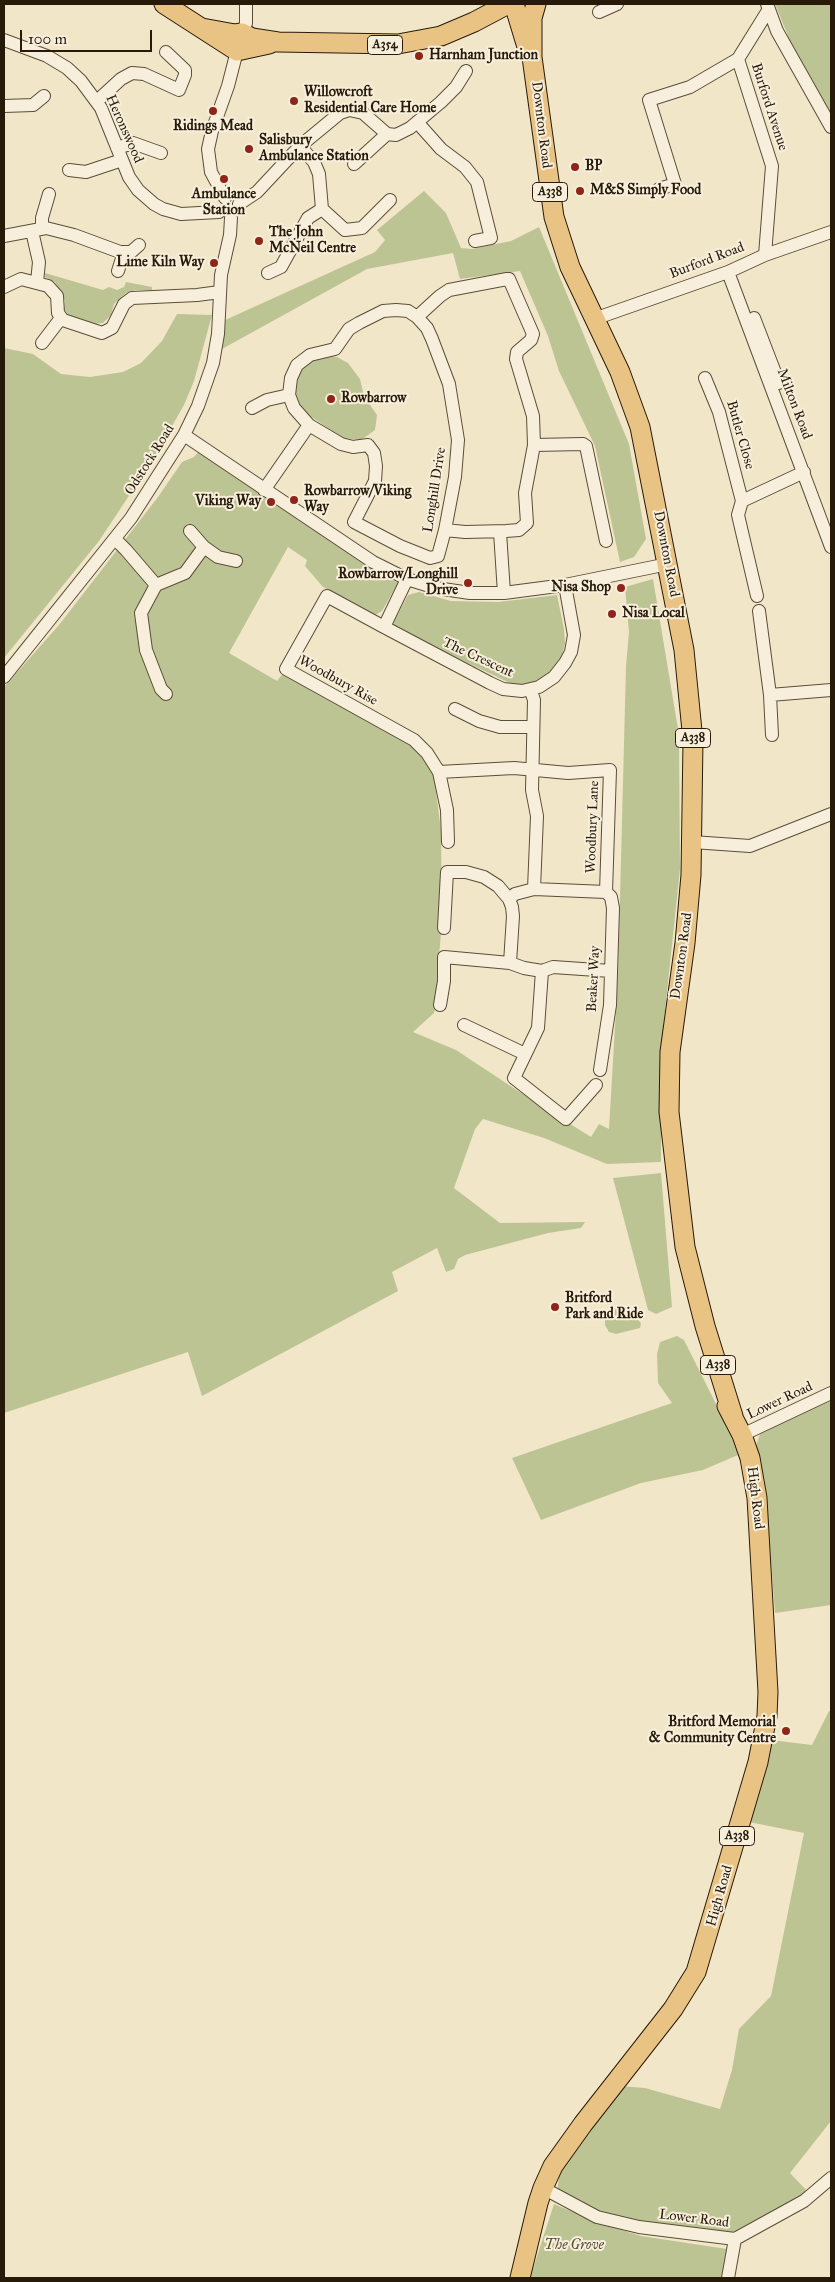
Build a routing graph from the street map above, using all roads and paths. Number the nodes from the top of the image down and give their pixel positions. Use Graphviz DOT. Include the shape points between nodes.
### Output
graph roads {
  1 [pos="164,4"];
  2 [pos="246,4"];
  3 [pos="508,4"];
  4 [pos="514,4"];
  5 [pos="536,4"];
  6 [pos="617,4"];
  7 [pos="768,6"];
  8 [pos="599,12"];
  9 [pos="487,16"];
  10 [pos="521,32"];
  11 [pos="4,40"];
  12 [pos="240,42"];
  13 [pos="166,52"];
  14 [pos="532,57"];
  15 [pos="738,59"];
  16 [pos="466,72"];
  17 [pos="44,96"];
  18 [pos="97,101"];
  19 [pos="4,106"];
  20 [pos="417,122"];
  21 [pos="831,127"];
  22 [pos="387,134"];
  23 [pos="300,146"];
  24 [pos="161,153"];
  25 [pos="120,154"];
  26 [pos="354,164"];
  27 [pos="68,170"];
  28 [pos="659,188"];
  29 [pos="49,194"];
  30 [pos="225,198"];
  31 [pos="390,200"];
  32 [pos="239,204"];
  33 [pos="322,208"];
  34 [pos="220,212"];
  35 [pos="231,218"];
  36 [pos="37,230"];
  37 [pos="831,232"];
  38 [pos="4,236"];
  39 [pos="475,241"];
  40 [pos="139,244"];
  41 [pos="124,252"];
  42 [pos="765,254"];
  43 [pos="732,270"];
  44 [pos="118,271"];
  45 [pos="268,273"];
  46 [pos="37,282"];
  47 [pos="4,287"];
  48 [pos="220,292"];
  49 [pos="417,317"];
  50 [pos="61,318"];
  51 [pos="594,319"];
  52 [pos="42,343"];
  53 [pos="705,378"];
  54 [pos="779,382"];
  55 [pos="289,395"];
  56 [pos="252,408"];
  57 [pos="309,425"];
  58 [pos="184,435"];
  59 [pos="534,445"];
  60 [pos="804,472"];
  61 [pos="264,490"];
  62 [pos="742,501"];
  63 [pos="445,530"];
  64 [pos="190,531"];
  65 [pos="500,532"];
  66 [pos="115,539"];
  67 [pos="606,541"];
  68 [pos="204,547"];
  69 [pos="831,547"];
  70 [pos="236,561"];
  71 [pos="668,564"];
  72 [pos="407,579"];
  73 [pos="156,585"];
  74 [pos="564,585"];
  75 [pos="504,593"];
  76 [pos="327,596"];
  77 [pos="756,596"];
  78 [pos="758,611"];
  79 [pos="384,627"];
  80 [pos="4,677"];
  81 [pos="164,689"];
  82 [pos="831,690"];
  83 [pos="531,691"];
  84 [pos="770,695"];
  85 [pos="455,709"];
  86 [pos="532,727"];
  87 [pos="772,735"];
  88 [pos="532,769"];
  89 [pos="439,772"];
  90 [pos="831,814"];
  91 [pos="448,842"];
  92 [pos="692,842"];
  93 [pos="534,889"];
  94 [pos="606,892"];
  95 [pos="509,899"];
  96 [pos="444,928"];
  97 [pos="510,963"];
  98 [pos="542,971"];
  99 [pos="610,971"];
  100 [pos="440,1005"];
  101 [pos="464,1025"];
  102 [pos="525,1054"];
  103 [pos="600,1070"];
  104 [pos="596,1085"];
  105 [pos="831,1394"];
  106 [pos="742,1435"];
  107 [pos="831,2178"];
  108 [pos="543,2188"];
  109 [pos="735,2239"];
  110 [pos="520,2278"];
  111 [pos="728,2278"];
  1 -- 12 [label="highway, A354" via="202,28"];
  2 -- 12 [label="street" via="246,23"];
  3 -- 9 [label="highway, A354"];
  4 -- 10 [label="highway, Downton Road / A338"];
  5 -- 14 [label="highway, Downton Road / A338" via="532,18"];
  6 -- 8 [label="street"];
  7 -- 15 [label="street"];
  7 -- 21 [label="street" via="777,31"];
  9 -- 10 [label="highway" via="508,21"];
  9 -- 12 [label="highway, A354" via="441,36 414,43"];
  10 -- 14 [label="highway, Downton Road / A338"];
  11 -- 18 [label="street, Heronswood" via="33,49 59,63 81,81"];
  12 -- 30 [label="street" via="208,149 211,172"];
  13 -- 18 [label="street" via="185,70 179,90 144,74 132,73 121,78"];
  14 -- 51 [label="highway, Downton Road / A338" via="554,217 565,255"];
  15 -- 28 [label="street" via="690,87 649,100 675,184"];
  15 -- 42 [label="street, Burford Avenue" via="772,166"];
  16 -- 20 [label="street" via="451,92"];
  17 -- 19 [label="street" via="33,105"];
  18 -- 25 [label="street, Heronswood"];
  20 -- 22 [label="street" via="396,135"];
  20 -- 39 [label="street" via="477,182 496,237"];
  22 -- 23 [label="street, Odstock Road" via="363,113 349,110"];
  22 -- 26 [label="street"];
  23 -- 32 [label="street, Odstock Road" via="257,192"];
  23 -- 33 [label="street" via="314,162 319,174"];
  24 -- 25 [label="street" via="133,144"];
  25 -- 27 [label="street" via="86,172"];
  25 -- 34 [label="street, Heronswood" via="134,186 162,209 188,215"];
  29 -- 36 [label="street"];
  30 -- 32 [label="street" via="234,199"];
  30 -- 34 [label="street" via="219,206"];
  31 -- 33 [label="street" via="362,228 344,230"];
  32 -- 35 [label="street, Odstock Road" via="238,213"];
  33 -- 45 [label="street" via="308,218 281,267"];
  34 -- 35 [label="street"];
  35 -- 48 [label="street, Odstock Road"];
  36 -- 38 [label="street"];
  36 -- 41 [label="street" via="51,228"];
  36 -- 46 [label="street" via="40,266"];
  37 -- 42 [label="street, Burford Road"];
  40 -- 41 [label="street" via="134,250"];
  41 -- 44 [label="street"];
  42 -- 43 [label="street, Burford Road"];
  43 -- 51 [label="street, Burford Road"];
  43 -- 54 [label="street"];
  43 -- 60 [label="street, Milton Road"];
  46 -- 47 [label="street" via="19,279"];
  46 -- 50 [label="street" via="56,293"];
  48 -- 50 [label="street" via="132,298 124,304 112,328 105,332 65,322"];
  48 -- 58 [label="street, Odstock Road" via="213,364"];
  49 -- 55 [label="street" via="408,312 383,311 349,329 336,349 310,355 297,365"];
  49 -- 59 [label="street" via="449,290 509,279 533,334 517,352 516,359 533,416"];
  49 -- 63 [label="street, Longhill Drive" via="427,328 449,384 458,440"];
  50 -- 52 [label="street"];
  51 -- 71 [label="highway, Downton Road / A338" via="622,378 640,427"];
  53 -- 62 [label="street, Butler Close" via="719,412"];
  55 -- 56 [label="street" via="267,400"];
  55 -- 57 [label="street" via="294,408"];
  57 -- 61 [label="street"];
  57 -- 63 [label="street, Longhill Drive" via="341,444 368,445 374,453 375,481 354,522 430,558 438,556"];
  58 -- 61 [label="street"];
  58 -- 66 [label="street, Odstock Road"];
  59 -- 65 [label="street" via="525,493 527,523 519,530"];
  59 -- 67 [label="street" via="586,446"];
  60 -- 62 [label="street"];
  60 -- 69 [label="street, Milton Road"];
  61 -- 72 [label="street" via="373,562"];
  62 -- 77 [label="street, Butler Close" via="738,515"];
  63 -- 65 [label="street"];
  64 -- 68 [label="street"];
  65 -- 75 [label="street"];
  66 -- 73 [label="street"];
  66 -- 80 [label="street, Odstock Road"];
  68 -- 70 [label="street" via="218,557"];
  68 -- 73 [label="street" via="185,573"];
  71 -- 74 [label="street"];
  71 -- 92 [label="highway, Downton Road / A338" via="691,705"];
  72 -- 75 [label="street" via="453,591"];
  72 -- 79 [label="street"];
  73 -- 81 [label="street" via="141,613 146,650"];
  74 -- 75 [label="street"];
  74 -- 83 [label="street" via="574,636 571,652 554,677"];
  76 -- 79 [label="street, The Crescent"];
  76 -- 89 [label="street, Woodbury Rise" via="286,669 414,740 427,752"];
  78 -- 84 [label="street"];
  79 -- 83 [label="street, The Crescent" via="497,686"];
  82 -- 84 [label="street"];
  83 -- 86 [label="street" via="534,700"];
  84 -- 87 [label="street"];
  85 -- 86 [label="street" via="500,727"];
  86 -- 88 [label="street"];
  88 -- 89 [label="street"];
  88 -- 93 [label="street" via="537,816"];
  88 -- 94 [label="street, Woodbury Lane" via="568,773 610,770"];
  89 -- 91 [label="street, Woodbury Rise" via="447,810"];
  90 -- 92 [label="street" via="750,846"];
  92 -- 106 [label="highway, Downton Road / A338" via="688,915 668,1072 672,1149 685,1247 733,1416"];
  93 -- 94 [label="street, Woodbury Lane"];
  93 -- 95 [label="street"];
  94 -- 99 [label="street, Beaker Way" via="613,908"];
  95 -- 96 [label="street" via="484,877 449,870"];
  95 -- 97 [label="street" via="513,916"];
  97 -- 98 [label="street"];
  97 -- 100 [label="street" via="444,950"];
  98 -- 99 [label="street" via="553,967"];
  98 -- 102 [label="street" via="538,1028"];
  99 -- 103 [label="street, Beaker Way" via="610,1005"];
  101 -- 102 [label="street"];
  102 -- 104 [label="street" via="514,1078 566,1119"];
  105 -- 106 [label="street, Lower Road"];
  106 -- 108 [label="highway, High Road / A338" via="757,1498 766,1638 767,1716 758,1762 696,1972 673,2009 569,2143"];
  107 -- 109 [label="street, Lower Road" via="804,2201"];
  108 -- 109 [label="street, Lower Road" via="597,2216 639,2227"];
  108 -- 110 [label="highway, High Road / A338"];
  109 -- 111 [label="street"];
}
